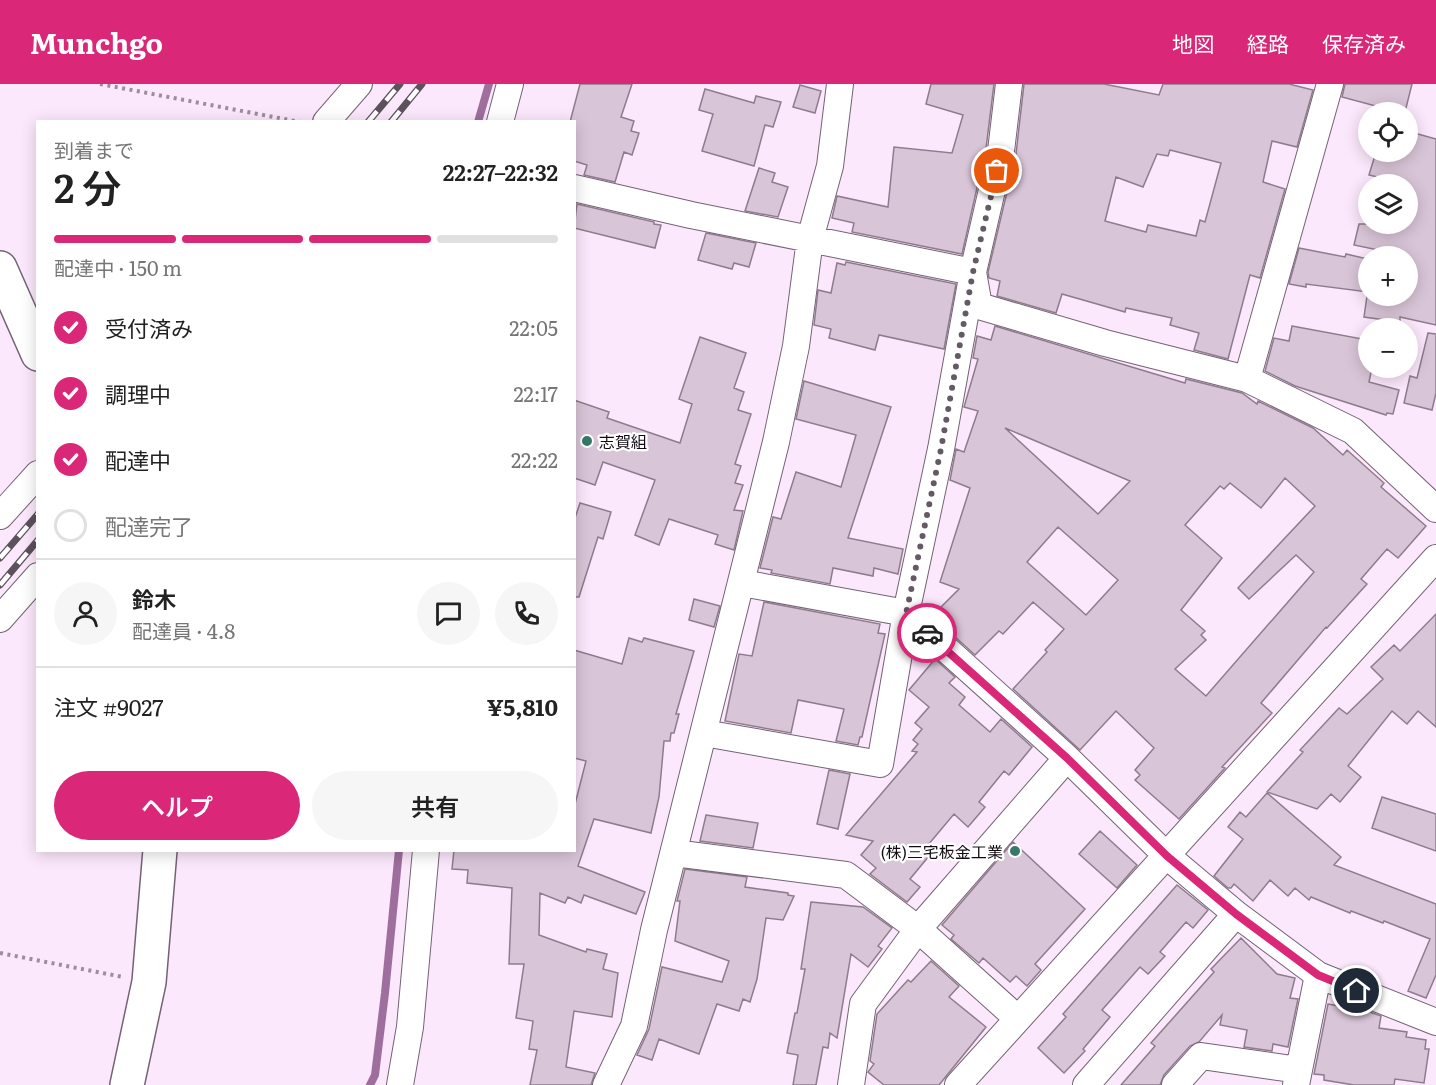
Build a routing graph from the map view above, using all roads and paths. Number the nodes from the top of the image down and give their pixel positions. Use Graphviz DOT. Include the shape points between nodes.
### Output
graph roads {
  1 [pos="100,84"];
  2 [pos="359,84"];
  3 [pos="510,84"];
  4 [pos="840,84"];
  5 [pos="1009,84"];
  6 [pos="1330,84"];
  7 [pos="289,120"];
  8 [pos="328,120"];
  9 [pos="501,120"];
  10 [pos="576,188"];
  11 [pos="810,240"];
  12 [pos="0,268"];
  13 [pos="973,272"];
  14 [pos="36,349"];
  15 [pos="1247,380"];
  16 [pos="36,476"];
  17 [pos="1436,509"];
  18 [pos="0,516"];
  19 [pos="1436,558"];
  20 [pos="36,578"];
  21 [pos="742,583"];
  22 [pos="906,614"];
  23 [pos="0,619"];
  24 [pos="704,733"];
  25 [pos="1067,758"];
  26 [pos="160,852"];
  27 [pos="426,852"];
  28 [pos="674,853"];
  29 [pos="1167,856"];
  30 [pos="1236,914"];
  31 [pos="918,929"];
  32 [pos="0,952"];
  33 [pos="1318,975"];
  34 [pos="149,982"];
  35 [pos="1017,1018"];
  36 [pos="1436,1022"];
  37 [pos="1298,1077"];
  38 [pos="127,1085"];
  39 [pos="400,1085"];
  40 [pos="606,1085"];
  41 [pos="851,1085"];
  42 [pos="958,1085"];
  43 [pos="1086,1085"];
  44 [pos="1175,1085"];
  1 -- 7 [label="path"];
  2 -- 8 [label="street"];
  3 -- 9 [label="street"];
  4 -- 11 [label="street" via="830,166"];
  5 -- 13 [label="street" via="1001,151"];
  6 -- 15 [label="street"];
  10 -- 11 [label="street"];
  11 -- 13 [label="street"];
  11 -- 21 [label="street" via="796,346"];
  12 -- 14 [label="street"];
  13 -- 15 [label="street" via="979,306"];
  13 -- 22 [label="street"];
  15 -- 17 [label="street" via="1353,431"];
  16 -- 18 [label="street"];
  19 -- 29 [label="street"];
  20 -- 23 [label="street"];
  21 -- 22 [label="street"];
  21 -- 24 [label="street"];
  22 -- 24 [label="street" via="880,764"];
  22 -- 25 [label="street"];
  24 -- 28 [label="street"];
  25 -- 29 [label="street"];
  25 -- 31 [label="street"];
  26 -- 34 [label="street"];
  27 -- 39 [label="street" via="410,1027"];
  28 -- 31 [label="street" via="846,875"];
  28 -- 40 [label="street" via="634,1026"];
  29 -- 30 [label="street"];
  29 -- 35 [label="street"];
  30 -- 33 [label="street"];
  30 -- 43 [label="street"];
  31 -- 35 [label="street"];
  31 -- 41 [label="street" via="863,1004"];
  32 -- 34 [label="path"];
  33 -- 36 [label="street"];
  33 -- 37 [label="street"];
  34 -- 38 [label="street"];
  35 -- 42 [label="street"];
  37 -- 44 [label="street" via="1201,1056"];
}
